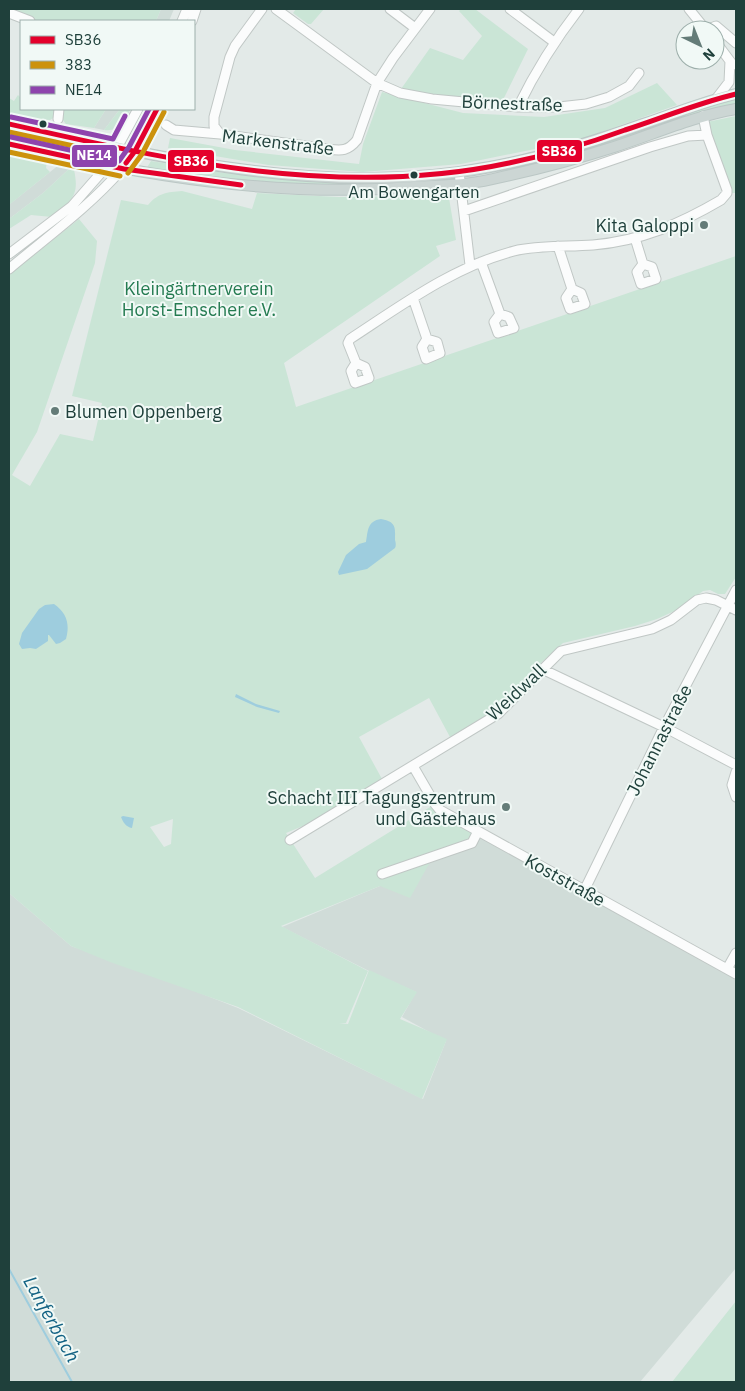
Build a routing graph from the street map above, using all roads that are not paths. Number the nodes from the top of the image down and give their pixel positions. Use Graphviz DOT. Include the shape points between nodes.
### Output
graph roads {
  1 [pos="262,9"];
  2 [pos="276,9"];
  3 [pos="390,9"];
  4 [pos="430,9"];
  5 [pos="510,9"];
  6 [pos="579,9"];
  7 [pos="690,9"];
  8 [pos="9,13"];
  9 [pos="27,20"];
  10 [pos="415,28"];
  11 [pos="554,42"];
  12 [pos="736,43"];
  13 [pos="725,54"];
  14 [pos="730,61"];
  15 [pos="736,69"];
  16 [pos="639,73"];
  17 [pos="377,83"];
  18 [pos="736,94"];
  19 [pos="716,99"];
  20 [pos="518,107"];
  21 [pos="736,109"];
  22 [pos="59,110"];
  23 [pos="137,110"];
  24 [pos="156,110"];
  25 [pos="703,116"];
  26 [pos="58,119"];
  27 [pos="9,124"];
  28 [pos="166,125"];
  29 [pos="220,134"];
  30 [pos="707,135"];
  31 [pos="9,144"];
  32 [pos="117,148"];
  33 [pos="135,151"];
  34 [pos="107,166"];
  35 [pos="122,169"];
  36 [pos="459,172"];
  37 [pos="461,184"];
  38 [pos="464,211"];
  39 [pos="635,238"];
  40 [pos="558,246"];
  41 [pos="9,254"];
  42 [pos="481,262"];
  43 [pos="643,264"];
  44 [pos="470,265"];
  45 [pos="9,269"];
  46 [pos="572,289"];
  47 [pos="413,298"];
  48 [pos="500,314"];
  49 [pos="427,339"];
  50 [pos="356,363"];
  51 [pos="736,590"];
  52 [pos="728,605"];
  53 [pos="736,610"];
  54 [pos="542,669"];
  55 [pos="664,728"];
  56 [pos="413,766"];
  57 [pos="736,766"];
  58 [pos="736,772"];
  59 [pos="736,797"];
  60 [pos="478,832"];
  61 [pos="290,840"];
  62 [pos="382,874"];
  63 [pos="584,891"];
  64 [pos="736,953"];
  65 [pos="727,969"];
  66 [pos="736,974"];
  1 -- 29 [label="street" via="230,57 214,117 214,126"];
  2 -- 17 [label="street, Börnestraße"];
  3 -- 10 [label="street"];
  4 -- 10 [label="street, Markenstraße"];
  5 -- 11 [label="street"];
  6 -- 11 [label="street"];
  7 -- 12 [label="street" via="706,30 716,26"];
  8 -- 9 [label="street"];
  10 -- 17 [label="street, Markenstraße"];
  11 -- 20 [label="street"];
  13 -- 14 [label="street"];
  14 -- 15 [label="street"];
  14 -- 19 [label="street" via="729,82"];
  16 -- 20 [label="street, Börnestraße" via="629,86 616,94 586,104"];
  17 -- 20 [label="street, Börnestraße" via="400,93 432,99"];
  17 -- 29 [label="street, Markenstraße" via="357,140 351,148 328,149"];
  18 -- 19 [label="main road"];
  19 -- 36 [label="main road" via="545,155"];
  21 -- 25 [label="main road"];
  22 -- 26 [label="street"];
  23 -- 32 [label="street"];
  24 -- 33 [label="street"];
  25 -- 30 [label="street"];
  25 -- 37 [label="main road" via="542,168"];
  27 -- 32 [label="main road"];
  28 -- 29 [label="street, Markenstraße" via="174,130"];
  30 -- 38 [label="street" via="688,136 650,147"];
  30 -- 39 [label="street" via="727,193 721,200 682,222"];
  31 -- 34 [label="main road"];
  32 -- 33 [label="main road"];
  32 -- 34 [label="street"];
  33 -- 35 [label="street"];
  33 -- 36 [label="main road" via="227,167 318,176 396,177"];
  34 -- 35 [label="main road"];
  34 -- 41 [label="street" via="72,206"];
  35 -- 37 [label="main road" via="197,181 285,188 374,190"];
  35 -- 45 [label="street" via="78,212"];
  36 -- 37 [label="street"];
  37 -- 38 [label="street"];
  38 -- 44 [label="street"];
  39 -- 40 [label="street" via="593,245"];
  39 -- 43 [label="street"];
  40 -- 42 [label="street" via="515,251"];
  40 -- 46 [label="street"];
  42 -- 44 [label="street"];
  42 -- 48 [label="street"];
  44 -- 47 [label="street"];
  47 -- 49 [label="street"];
  47 -- 50 [label="street" via="350,339 348,343"];
  51 -- 52 [label="street, Johannastraße"];
  52 -- 53 [label="street, Weidwall"];
  52 -- 54 [label="street, Weidwall" via="706,598 697,600 671,620 652,629 567,648"];
  52 -- 55 [label="street, Johannastraße"];
  54 -- 55 [label="street"];
  54 -- 56 [label="street, Weidwall" via="498,714"];
  55 -- 57 [label="street"];
  55 -- 63 [label="street, Johannastraße"];
  56 -- 60 [label="street, Koststraße" via="434,804"];
  56 -- 61 [label="street, Weidwall"];
  58 -- 59 [label="street" via="732,785"];
  60 -- 62 [label="street" via="472,843"];
  60 -- 63 [label="street, Koststraße"];
  63 -- 65 [label="street, Koststraße"];
  64 -- 65 [label="street"];
  65 -- 66 [label="street, Koststraße"];
}
